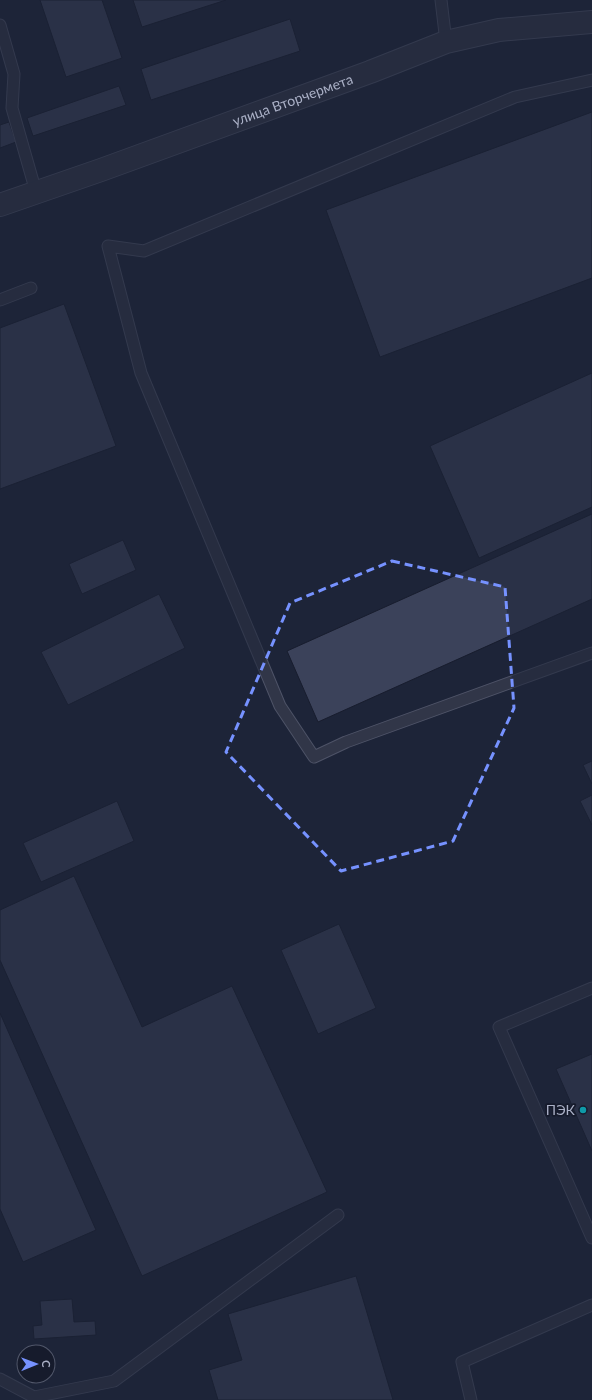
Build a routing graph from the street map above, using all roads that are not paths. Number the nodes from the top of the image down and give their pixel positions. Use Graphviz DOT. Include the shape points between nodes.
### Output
graph roads {
  1 [pos="441,0"];
  2 [pos="592,22"];
  3 [pos="0,25"];
  4 [pos="446,42"];
  5 [pos="592,80"];
  6 [pos="36,192"];
  7 [pos="0,205"];
  8 [pos="31,288"];
  9 [pos="0,300"];
  10 [pos="592,653"];
  11 [pos="592,988"];
  12 [pos="338,1215"];
  13 [pos="592,1238"];
  14 [pos="592,1305"];
  15 [pos="0,1379"];
  16 [pos="470,1400"];
  1 -- 4 [label="lane"];
  2 -- 4 [label="street, улица Вторчермета" via="499,30"];
  3 -- 6 [label="lane" via="14,74 12,108"];
  4 -- 6 [label="street, улица Вторчермета" via="370,72"];
  5 -- 10 [label="lane" via="515,97 144,251 108,246 141,373 280,706 314,757 346,742"];
  6 -- 7 [label="street, улица Вторчермета"];
  8 -- 9 [label="lane"];
  11 -- 13 [label="lane" via="499,1027"];
  12 -- 15 [label="lane" via="114,1381 34,1397"];
  14 -- 16 [label="lane" via="462,1362"];
}
